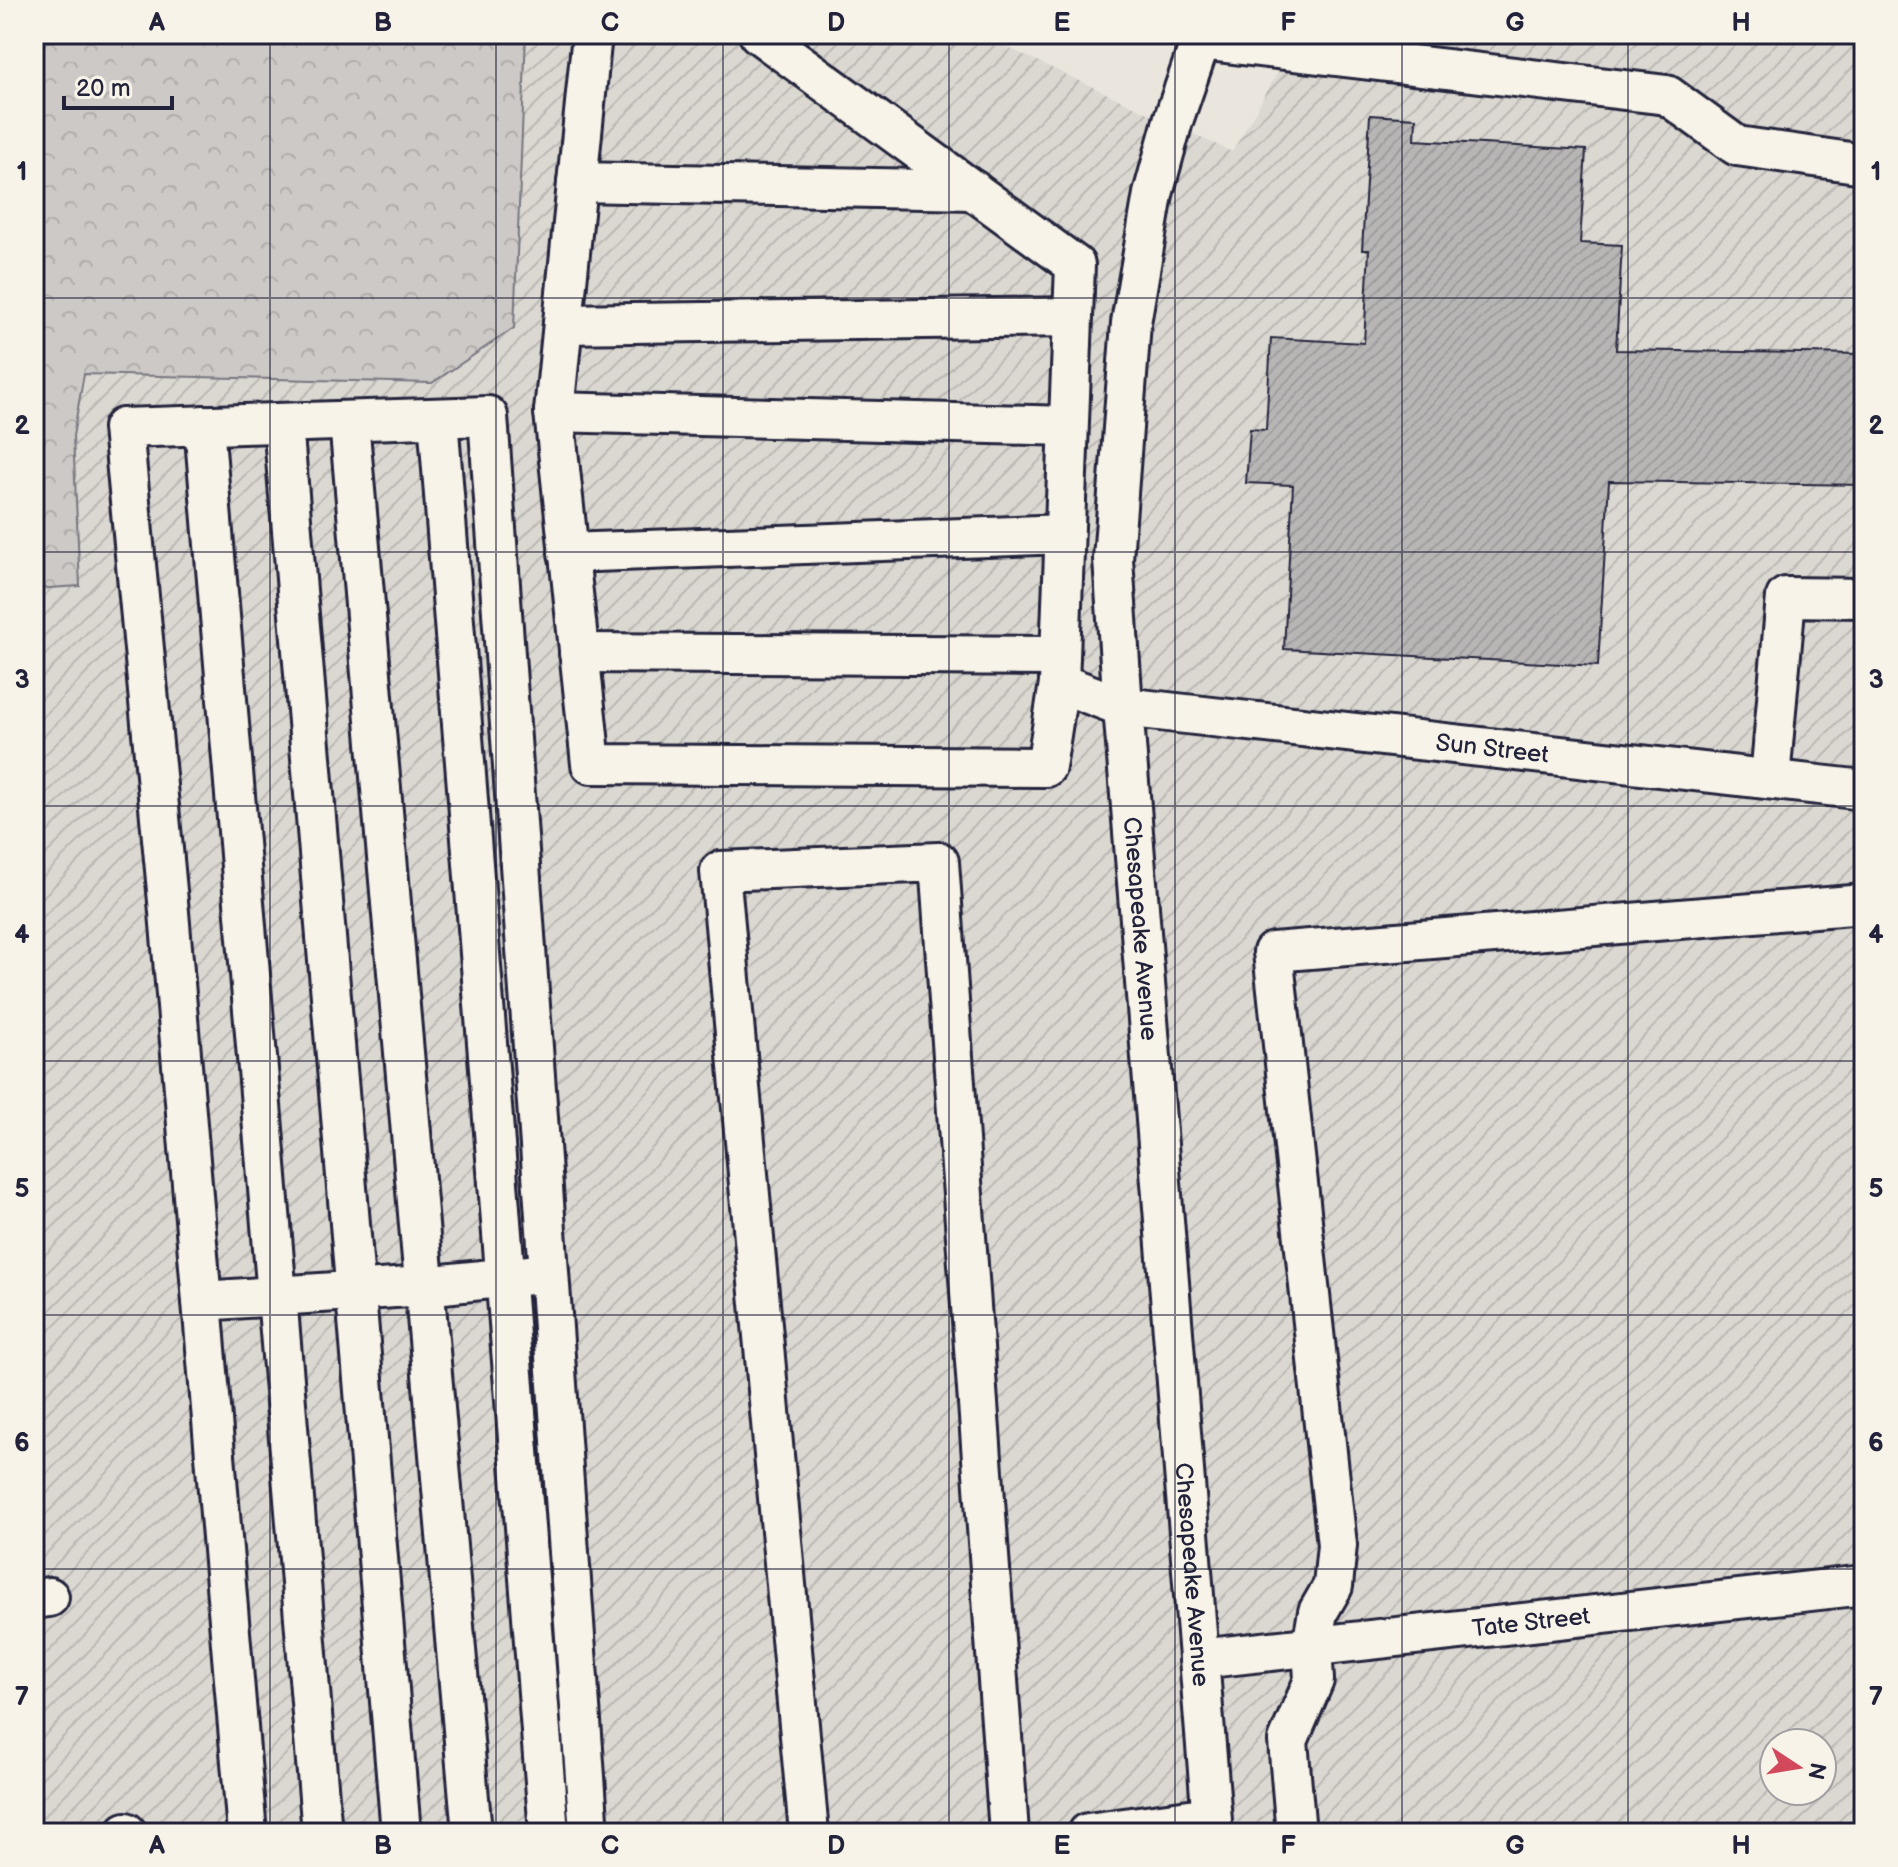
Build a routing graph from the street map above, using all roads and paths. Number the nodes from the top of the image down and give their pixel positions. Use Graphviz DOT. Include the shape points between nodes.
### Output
graph roads {
  1 [pos="592,34"];
  2 [pos="759,34"];
  3 [pos="1202,37"];
  4 [pos="1864,164"];
  5 [pos="577,182"];
  6 [pos="973,190"];
  7 [pos="1072,317"];
  8 [pos="563,324"];
  9 [pos="554,412"];
  10 [pos="438,418"];
  11 [pos="349,421"];
  12 [pos="283,423"];
  13 [pos="204,425"];
  14 [pos="1068,426"];
  15 [pos="1064,534"];
  16 [pos="568,553"];
  17 [pos="1864,598"];
  18 [pos="579,653"];
  19 [pos="1059,670"];
  20 [pos="1123,707"];
  21 [pos="1770,779"];
  22 [pos="1864,790"];
  23 [pos="1864,904"];
  24 [pos="549,1274"];
  25 [pos="505,1276"];
  26 [pos="424,1286"];
  27 [pos="356,1290"];
  28 [pos="277,1296"];
  29 [pos="202,1301"];
  30 [pos="1864,1585"];
  31 [pos="1312,1646"];
  32 [pos="1199,1659"];
  33 [pos="1212,1825"];
  34 [pos="247,1833"];
  35 [pos="322,1833"];
  36 [pos="401,1833"];
  37 [pos="472,1833"];
  38 [pos="549,1833"];
  39 [pos="589,1833"];
  40 [pos="809,1833"];
  41 [pos="1009,1833"];
  42 [pos="1088,1833"];
  43 [pos="1296,1833"];
  1 -- 5 [label="street"];
  2 -- 6 [label="street"];
  3 -- 4 [label="street" via="1667,95 1737,146"];
  3 -- 20 [label="street, Chesapeake Avenue" via="1153,194 1131,323 1113,559"];
  5 -- 6 [label="street"];
  5 -- 8 [label="street"];
  6 -- 7 [label="street" via="1075,265"];
  7 -- 8 [label="street"];
  7 -- 14 [label="street"];
  8 -- 9 [label="street"];
  9 -- 14 [label="street"];
  9 -- 16 [label="street"];
  10 -- 11 [label="street"];
  10 -- 24 [label="street" via="488,416"];
  10 -- 25 [label="street"];
  11 -- 12 [label="street"];
  11 -- 26 [label="street"];
  12 -- 13 [label="street"];
  12 -- 27 [label="street"];
  13 -- 28 [label="street"];
  13 -- 29 [label="street" via="123,428"];
  14 -- 15 [label="street"];
  15 -- 16 [label="street"];
  15 -- 19 [label="street"];
  16 -- 18 [label="street"];
  17 -- 21 [label="street" via="1786,597"];
  18 -- 19 [label="street"];
  18 -- 19 [label="street" via="591,764 1046,767"];
  19 -- 20 [label="street, Sun Street"];
  20 -- 21 [label="street, Sun Street"];
  20 -- 32 [label="street, Chesapeake Avenue"];
  21 -- 22 [label="street, Sun Street"];
  23 -- 31 [label="street" via="1273,952 1337,1545 1333,1586 1318,1612"];
  24 -- 25 [label="street"];
  24 -- 39 [label="street"];
  25 -- 26 [label="street"];
  25 -- 38 [label="street"];
  26 -- 27 [label="street"];
  26 -- 37 [label="street"];
  27 -- 28 [label="street"];
  27 -- 36 [label="street"];
  28 -- 29 [label="street"];
  28 -- 35 [label="street"];
  29 -- 34 [label="street"];
  30 -- 31 [label="street, Tate Street"];
  31 -- 32 [label="street, Tate Street"];
  31 -- 43 [label="street" via="1314,1680 1288,1741"];
  32 -- 33 [label="street, Chesapeake Avenue"];
  33 -- 42 [label="street"];
  40 -- 41 [label="street" via="720,871 939,862"];
}
